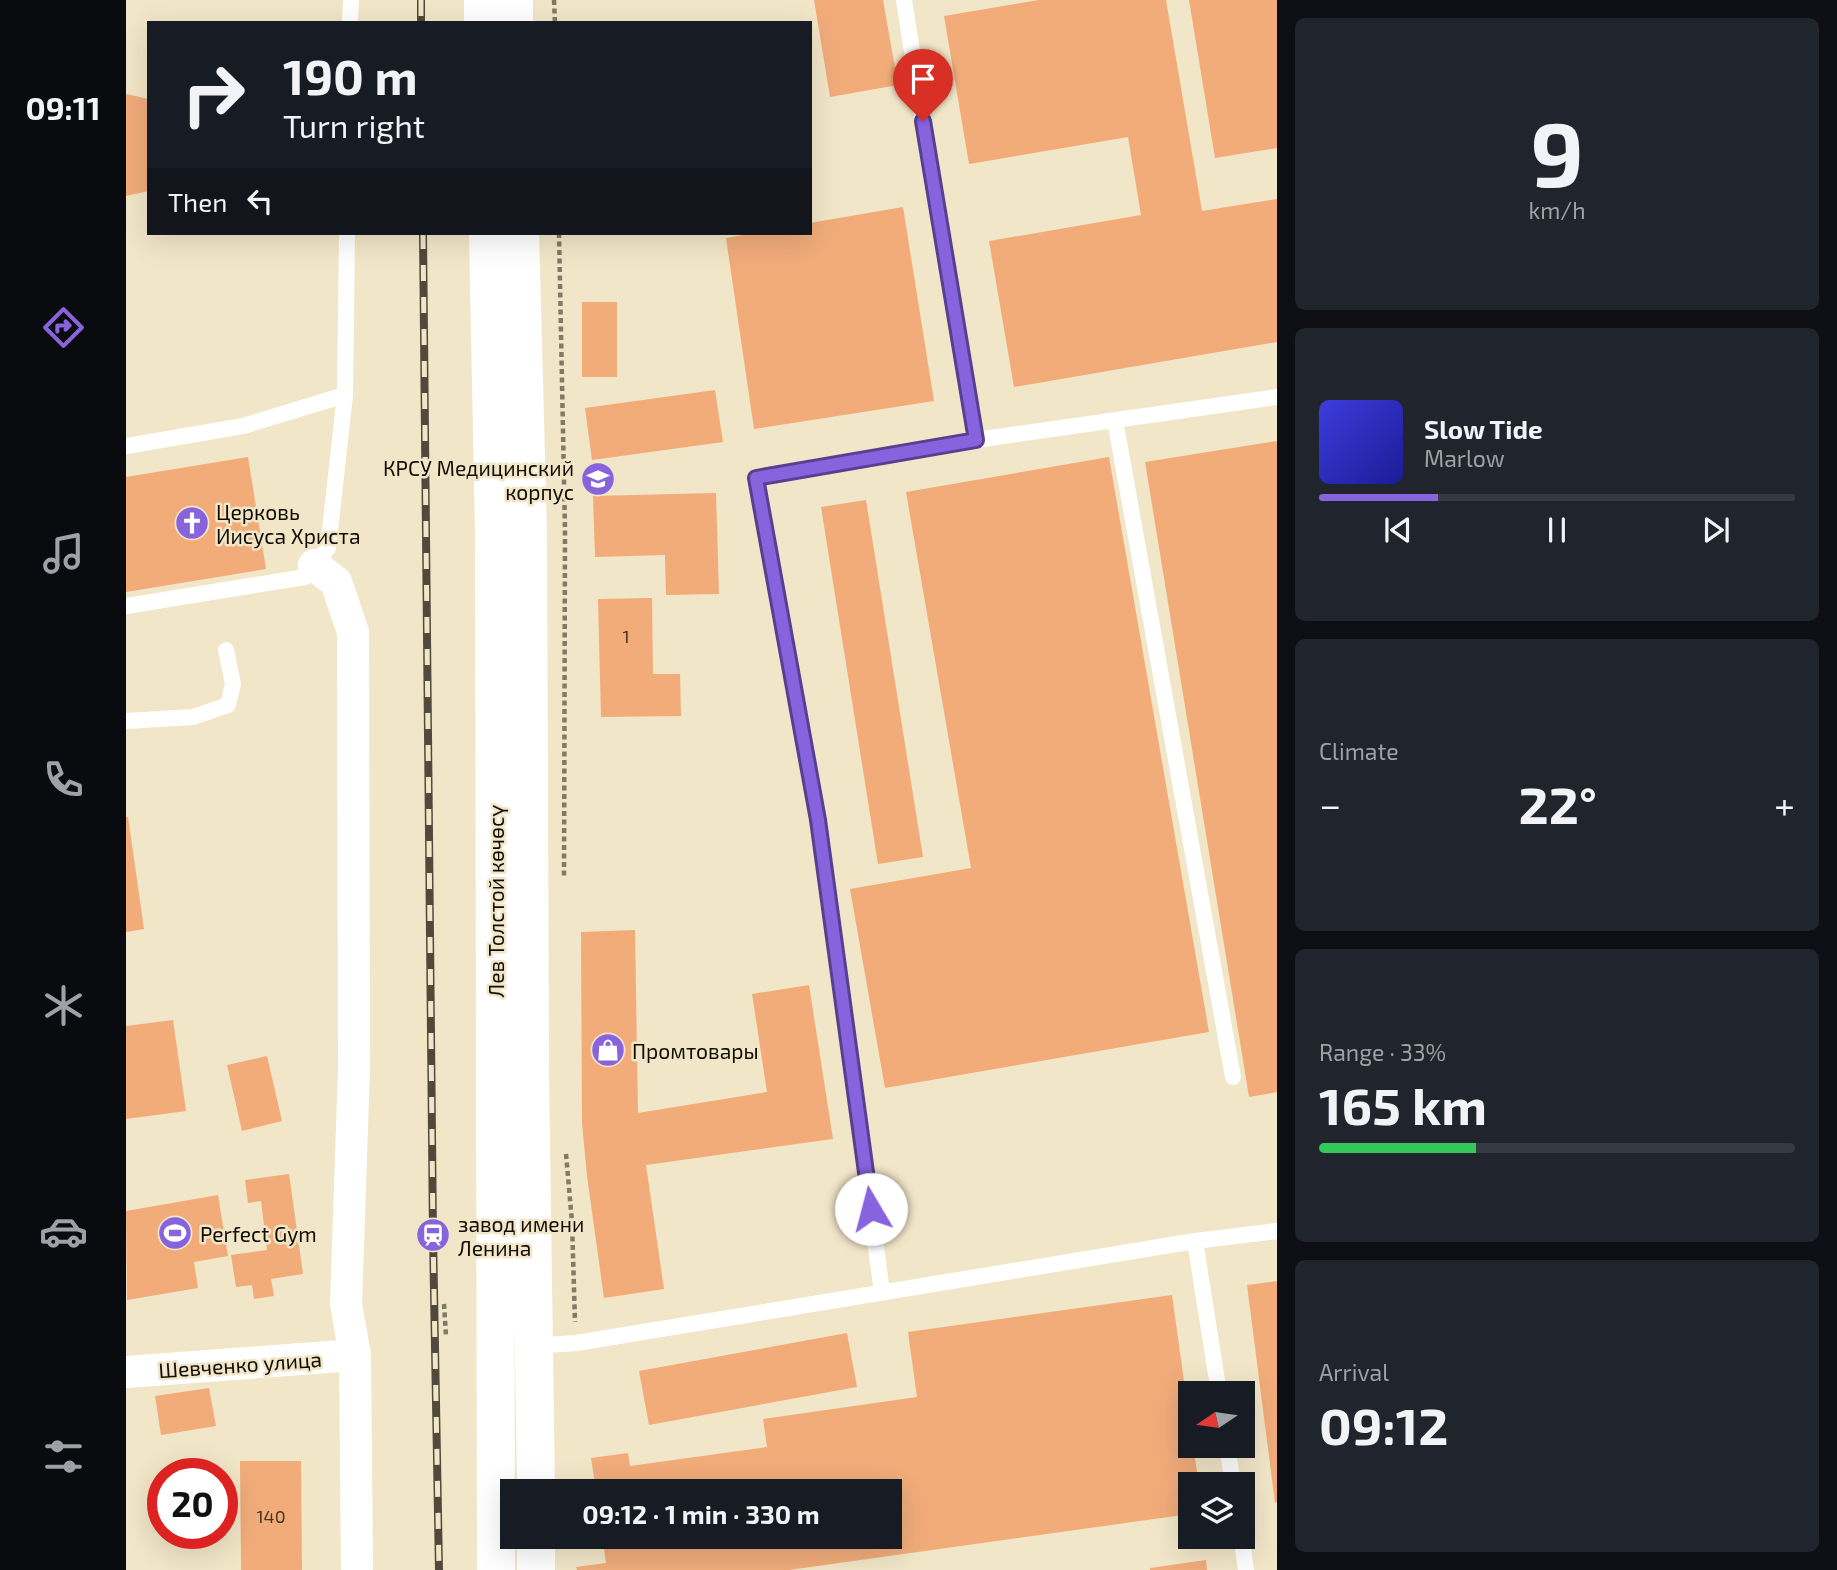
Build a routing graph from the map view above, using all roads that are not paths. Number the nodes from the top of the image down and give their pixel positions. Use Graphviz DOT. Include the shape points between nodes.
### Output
graph roads {
  1 [pos="351,0"];
  2 [pos="483,0"];
  3 [pos="514,0"];
  4 [pos="904,0"];
  5 [pos="350,21"];
  6 [pos="484,21"];
  7 [pos="514,21"];
  8 [pos="347,235"];
  9 [pos="488,235"];
  10 [pos="520,235"];
  11 [pos="345,395"];
  12 [pos="1277,397"];
  13 [pos="1115,420"];
  14 [pos="976,440"];
  15 [pos="126,446"];
  16 [pos="314,565"];
  17 [pos="126,606"];
  18 [pos="226,650"];
  19 [pos="126,721"];
  20 [pos="1233,1077"];
  21 [pos="1277,1231"];
  22 [pos="1195,1241"];
  23 [pos="882,1292"];
  24 [pos="515,1346"];
  25 [pos="355,1355"];
  26 [pos="126,1372"];
  27 [pos="1217,1381"];
  28 [pos="534,1479"];
  29 [pos="536,1549"];
  30 [pos="1243,1549"];
  31 [pos="357,1570"];
  32 [pos="496,1570"];
  33 [pos="536,1570"];
  34 [pos="1246,1570"];
  1 -- 5 [label="lane"];
  2 -- 6 [label="main road"];
  3 -- 7 [label="main road"];
  4 -- 14 [label="lane"];
  8 -- 11 [label="lane"];
  9 -- 24 [label="main road, Лев Толстой көчөсү"];
  10 -- 24 [label="main road, Лев Толстой көчөсү" via="528,531 530,1073"];
  11 -- 15 [label="lane" via="243,426"];
  11 -- 16 [label="lane" via="328,548"];
  12 -- 13 [label="lane"];
  13 -- 14 [label="lane"];
  13 -- 20 [label="lane"];
  14 -- 23 [label="lane" via="756,478 818,820"];
  16 -- 17 [label="lane" via="305,577"];
  16 -- 25 [label="street" via="337,582 353,632 354,1069 346,1304"];
  18 -- 19 [label="lane" via="233,684 228,705 193,717"];
  21 -- 22 [label="lane"];
  22 -- 23 [label="lane"];
  22 -- 27 [label="lane"];
  23 -- 24 [label="lane" via="576,1343"];
  24 -- 28 [label="main road, Лев Толстой көчөсү"];
  24 -- 32 [label="main road, Лев Толстой көчөсү"];
  25 -- 26 [label="street, Шевченко улица"];
  25 -- 31 [label="street"];
  29 -- 33 [label="main road"];
  30 -- 34 [label="lane"];
}
